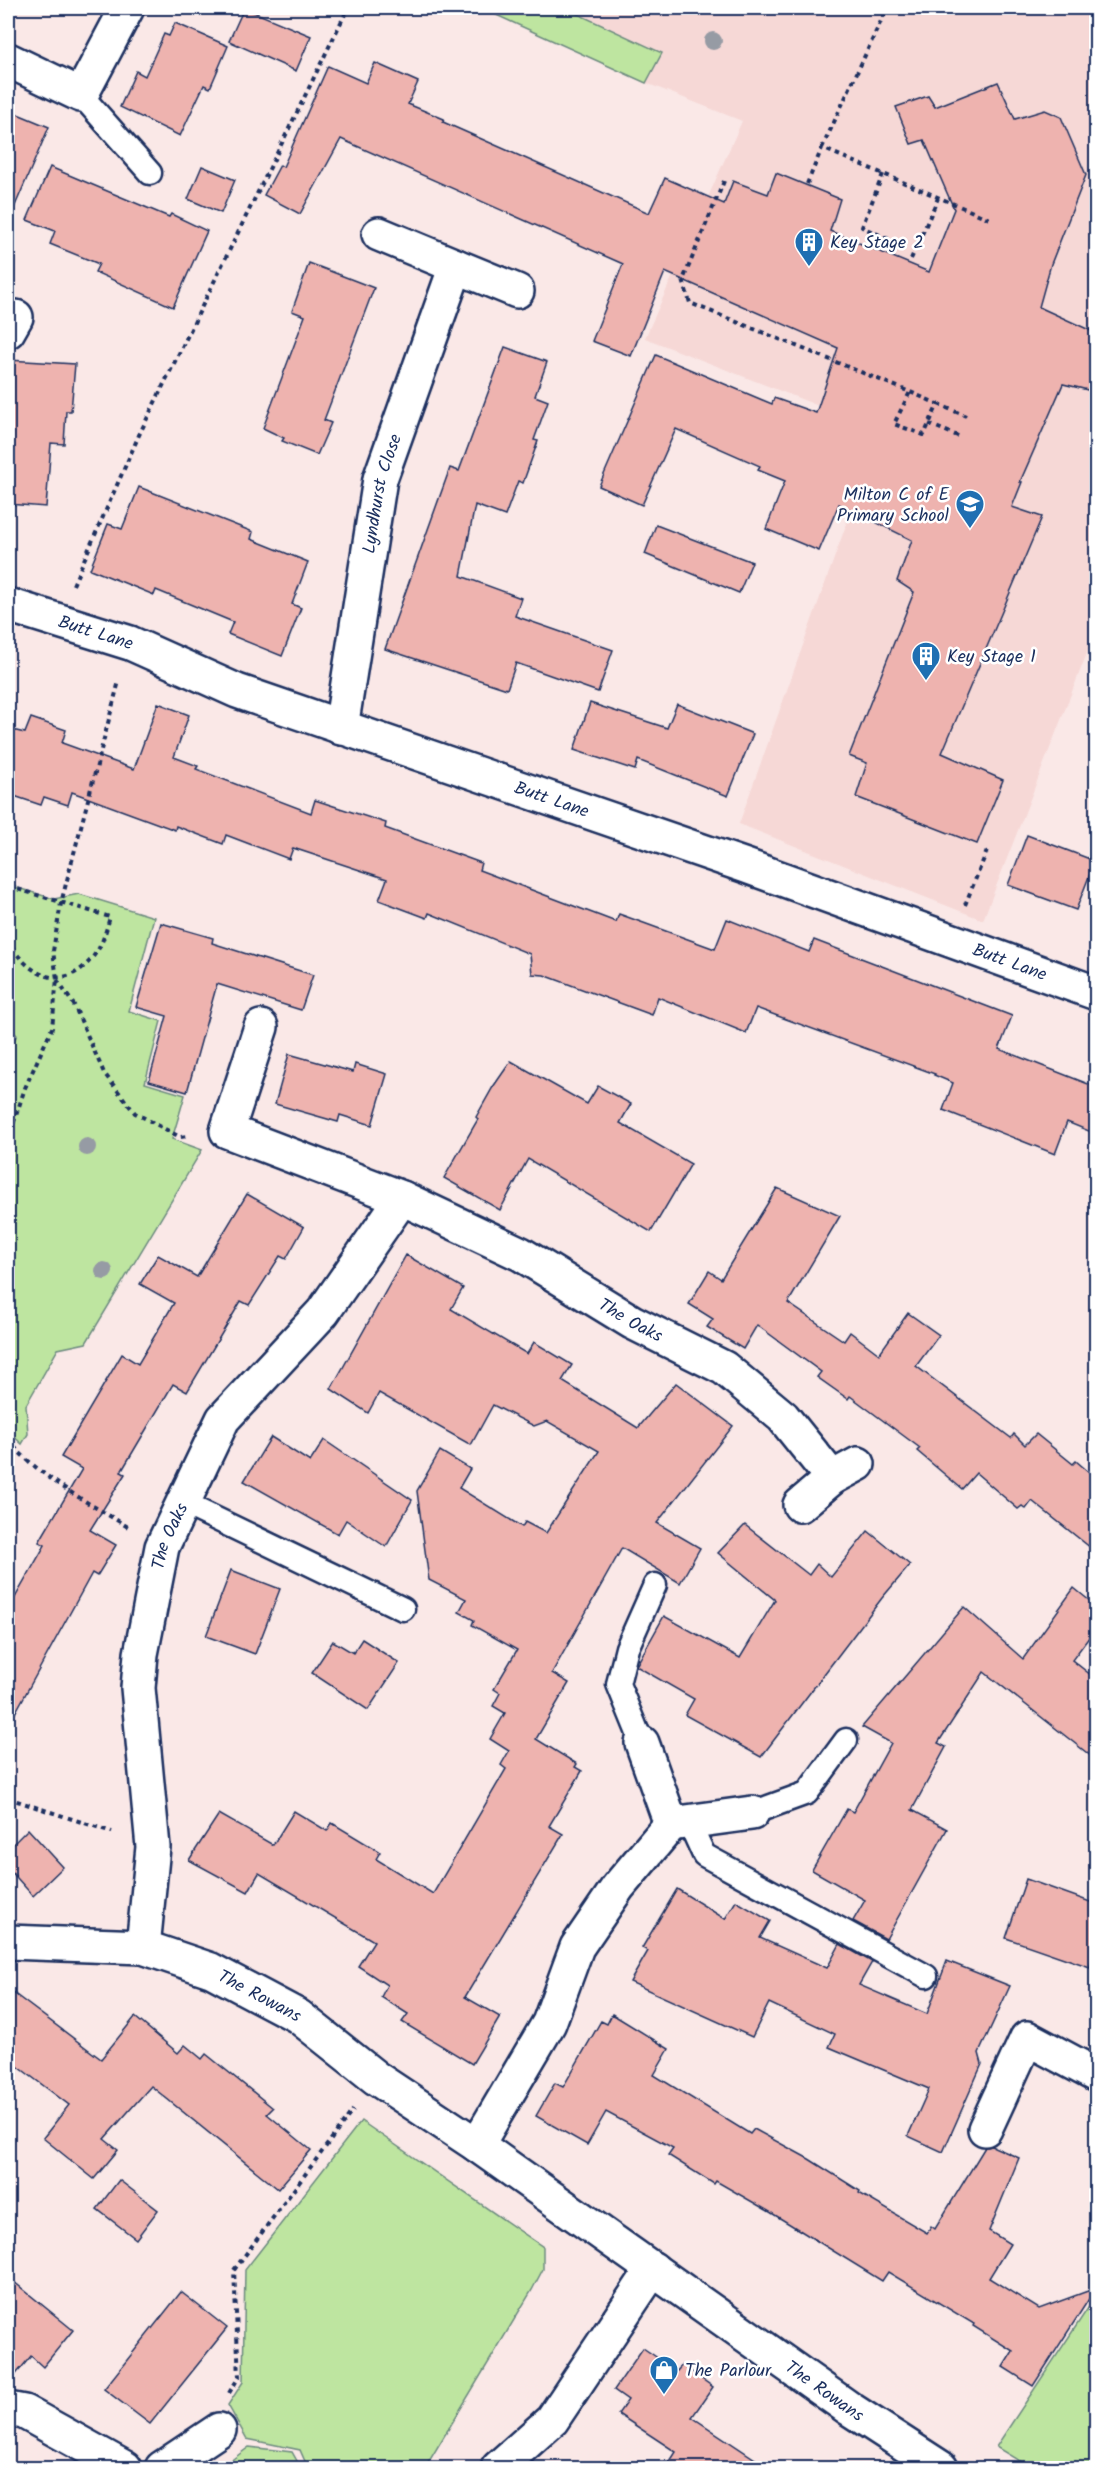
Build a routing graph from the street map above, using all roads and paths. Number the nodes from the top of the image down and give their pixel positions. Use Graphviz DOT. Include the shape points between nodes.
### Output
graph roads {
  1 [pos="127,8"];
  2 [pos="348,8"];
  3 [pos="887,8"];
  4 [pos="8,60"];
  5 [pos="81,95"];
  6 [pos="822,148"];
  7 [pos="150,173"];
  8 [pos="883,174"];
  9 [pos="724,181"];
  10 [pos="807,184"];
  11 [pos="938,198"];
  12 [pos="992,220"];
  13 [pos="379,234"];
  14 [pos="893,241"];
  15 [pos="911,259"];
  16 [pos="456,266"];
  17 [pos="517,291"];
  18 [pos="910,392"];
  19 [pos="938,404"];
  20 [pos="966,416"];
  21 [pos="929,424"];
  22 [pos="960,437"];
  23 [pos="8,605"];
  24 [pos="58,622"];
  25 [pos="130,643"];
  26 [pos="341,728"];
  27 [pos="987,851"];
  28 [pos="61,903"];
  29 [pos="963,909"];
  30 [pos="8,910"];
  31 [pos="8,941"];
  32 [pos="57,979"];
  33 [pos="1096,993"];
  34 [pos="261,1027"];
  35 [pos="227,1131"];
  36 [pos="8,1140"];
  37 [pos="402,1198"];
  38 [pos="8,1440"];
  39 [pos="183,1503"];
  40 [pos="800,1505"];
  41 [pos="162,1547"];
  42 [pos="655,1585"];
  43 [pos="403,1609"];
  44 [pos="846,1740"];
  45 [pos="642,1743"];
  46 [pos="8,1798"];
  47 [pos="752,1813"];
  48 [pos="680,1823"];
  49 [pos="153,1847"];
  50 [pos="8,1942"];
  51 [pos="143,1947"];
  52 [pos="926,1976"];
  53 [pos="1096,2075"];
  54 [pos="376,2078"];
  55 [pos="985,2129"];
  56 [pos="477,2145"];
  57 [pos="653,2269"];
  58 [pos="228,2394"];
  59 [pos="8,2409"];
  60 [pos="219,2430"];
  61 [pos="125,2469"];
  62 [pos="162,2469"];
  63 [pos="498,2469"];
  64 [pos="941,2469"];
  1 -- 5 [label="street"];
  2 -- 24 [label="path" via="139,435"];
  3 -- 6 [label="path"];
  4 -- 5 [label="street"];
  5 -- 7 [label="lane"];
  6 -- 8 [label="path"];
  6 -- 10 [label="path"];
  8 -- 11 [label="path"];
  8 -- 14 [label="path" via="862,227"];
  9 -- 18 [label="path" via="683,280 690,303"];
  11 -- 12 [label="path"];
  11 -- 15 [label="path"];
  13 -- 16 [label="street"];
  16 -- 17 [label="street"];
  16 -- 26 [label="street, Lyndhurst Close" via="380,479"];
  18 -- 19 [label="path"];
  18 -- 21 [label="path" via="894,424 924,435"];
  19 -- 20 [label="path"];
  19 -- 21 [label="path"];
  21 -- 22 [label="path"];
  23 -- 24 [label="street, Butt Lane"];
  24 -- 25 [label="street, Butt Lane"];
  25 -- 26 [label="street, Butt Lane" via="237,691"];
  25 -- 28 [label="path"];
  26 -- 33 [label="street, Butt Lane" via="746,866"];
  27 -- 29 [label="path"];
  28 -- 30 [label="path" via="14,888"];
  28 -- 32 [label="path" via="52,951"];
  28 -- 32 [label="path" via="110,917 100,947 82,970"];
  31 -- 32 [label="path" via="17,958 37,973"];
  32 -- 35 [label="path" via="74,1005 104,1073 135,1113 180,1137"];
  32 -- 36 [label="path" via="52,1028 25,1088"];
  34 -- 35 [label="street"];
  35 -- 37 [label="street, The Oaks"];
  37 -- 39 [label="street, The Oaks" via="323,1312 223,1419"];
  37 -- 40 [label="street, The Oaks" via="521,1254 632,1322 724,1368 845,1471"];
  38 -- 41 [label="path" via="23,1458 59,1484"];
  39 -- 41 [label="street, The Oaks"];
  39 -- 43 [label="lane"];
  41 -- 49 [label="street, The Oaks" via="138,1688"];
  42 -- 45 [label="lane" via="627,1648 618,1684"];
  44 -- 47 [label="lane" via="807,1793"];
  45 -- 48 [label="street"];
  46 -- 49 [label="path"];
  47 -- 48 [label="street"];
  48 -- 52 [label="lane" via="704,1855"];
  48 -- 56 [label="street" via="618,1887 578,1947 549,2023"];
  49 -- 51 [label="street, The Oaks"];
  50 -- 51 [label="street, The Rowans"];
  51 -- 54 [label="street, The Rowans" via="211,1970 298,2016"];
  53 -- 55 [label="street" via="1027,2038"];
  54 -- 56 [label="street, The Rowans"];
  54 -- 58 [label="path" via="234,2270 239,2377"];
  56 -- 57 [label="street, The Rowans"];
  57 -- 63 [label="street" via="552,2420"];
  57 -- 64 [label="street, The Rowans"];
  59 -- 61 [label="street" via="24,2412"];
  60 -- 62 [label="street"];
}
